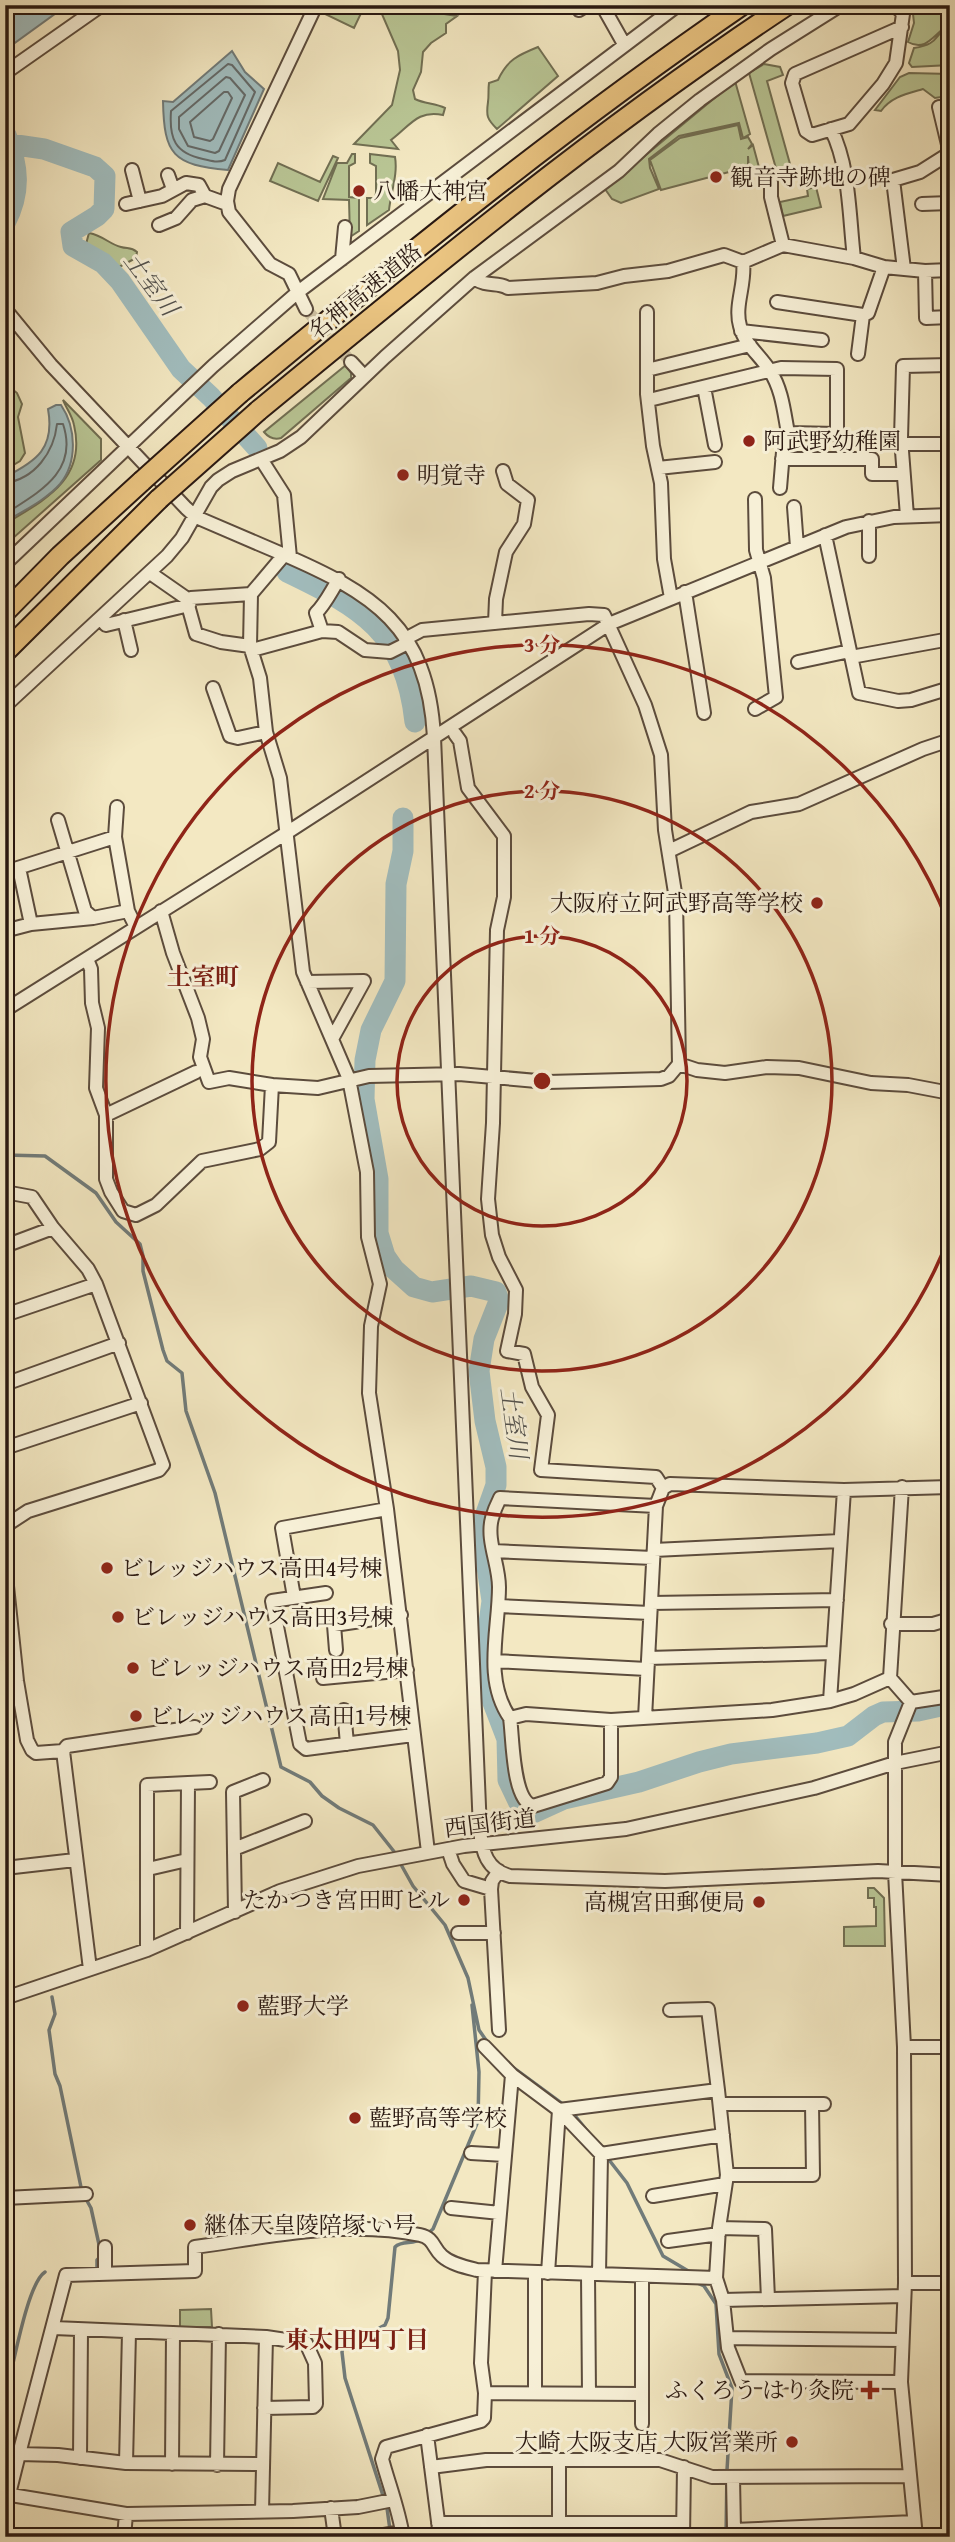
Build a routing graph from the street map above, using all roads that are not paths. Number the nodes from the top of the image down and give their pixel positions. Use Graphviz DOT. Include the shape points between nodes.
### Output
graph roads {
  1 [pos="102,5"];
  2 [pos="316,5"];
  3 [pos="602,5"];
  4 [pos="678,5"];
  5 [pos="741,5"];
  6 [pos="786,5"];
  7 [pos="841,5"];
  8 [pos="895,5"];
  9 [pos="902,27"];
  10 [pos="624,44"];
  11 [pos="5,73"];
  12 [pos="939,107"];
  13 [pos="831,129"];
  14 [pos="132,170"];
  15 [pos="168,175"];
  16 [pos="771,182"];
  17 [pos="173,189"];
  18 [pos="205,196"];
  19 [pos="140,201"];
  20 [pos="950,203"];
  21 [pos="126,204"];
  22 [pos="227,204"];
  23 [pos="922,204"];
  24 [pos="167,226"];
  25 [pos="345,227"];
  26 [pos="783,245"];
  27 [pos="854,258"];
  28 [pos="342,259"];
  29 [pos="743,262"];
  30 [pos="884,267"];
  31 [pos="904,270"];
  32 [pos="950,270"];
  33 [pos="925,271"];
  34 [pos="474,278"];
  35 [pos="298,292"];
  36 [pos="777,302"];
  37 [pos="5,309"];
  38 [pos="306,309"];
  39 [pos="648,312"];
  40 [pos="863,314"];
  41 [pos="950,317"];
  42 [pos="741,331"];
  43 [pos="822,340"];
  44 [pos="750,345"];
  45 [pos="858,354"];
  46 [pos="351,362"];
  47 [pos="950,365"];
  48 [pos="648,370"];
  49 [pos="770,370"];
  50 [pos="364,376"];
  51 [pos="704,387"];
  52 [pos="649,400"];
  53 [pos="788,433"];
  54 [pos="901,444"];
  55 [pos="950,444"];
  56 [pos="715,445"];
  57 [pos="128,448"];
  58 [pos="261,459"];
  59 [pos="782,459"];
  60 [pos="715,462"];
  61 [pos="658,468"];
  62 [pos="503,471"];
  63 [pos="903,474"];
  64 [pos="780,488"];
  65 [pos="755,499"];
  66 [pos="794,507"];
  67 [pos="950,515"];
  68 [pos="907,516"];
  69 [pos="196,517"];
  70 [pos="869,521"];
  71 [pos="825,535"];
  72 [pos="797,547"];
  73 [pos="287,556"];
  74 [pos="869,556"];
  75 [pos="759,563"];
  76 [pos="5,564"];
  77 [pos="153,575"];
  78 [pos="340,579"];
  79 [pos="685,592"];
  80 [pos="251,594"];
  81 [pos="671,598"];
  82 [pos="189,605"];
  83 [pos="5,612"];
  84 [pos="100,618"];
  85 [pos="124,620"];
  86 [pos="495,623"];
  87 [pos="609,624"];
  88 [pos="322,631"];
  89 [pos="950,639"];
  90 [pos="407,641"];
  91 [pos="251,648"];
  92 [pos="131,650"];
  93 [pos="5,652"];
  94 [pos="850,654"];
  95 [pos="798,662"];
  96 [pos="213,688"];
  97 [pos="950,688"];
  98 [pos="5,706"];
  99 [pos="755,709"];
  100 [pos="704,713"];
  101 [pos="266,732"];
  102 [pos="455,734"];
  103 [pos="434,737"];
  104 [pos="950,740"];
  105 [pos="117,807"];
  106 [pos="58,820"];
  107 [pos="288,832"];
  108 [pos="115,837"];
  109 [pos="67,851"];
  110 [pos="669,851"];
  111 [pos="19,868"];
  112 [pos="5,872"];
  113 [pos="128,911"];
  114 [pos="160,911"];
  115 [pos="93,918"];
  116 [pos="5,920"];
  117 [pos="31,924"];
  118 [pos="136,927"];
  119 [pos="87,959"];
  120 [pos="307,982"];
  121 [pos="5,1010"];
  122 [pos="332,1039"];
  123 [pos="679,1064"];
  124 [pos="196,1072"];
  125 [pos="447,1074"];
  126 [pos="493,1076"];
  127 [pos="349,1079"];
  128 [pos="272,1085"];
  129 [pos="950,1093"];
  130 [pos="106,1115"];
  131 [pos="5,1192"];
  132 [pos="53,1228"];
  133 [pos="5,1246"];
  134 [pos="96,1284"];
  135 [pos="5,1315"];
  136 [pos="118,1343"];
  137 [pos="5,1384"];
  138 [pos="141,1403"];
  139 [pos="5,1448"];
  140 [pos="902,1487"];
  141 [pos="950,1487"];
  142 [pos="663,1488"];
  143 [pos="844,1490"];
  144 [pos="656,1506"];
  145 [pos="387,1509"];
  146 [pos="5,1526"];
  147 [pos="840,1541"];
  148 [pos="493,1551"];
  149 [pos="654,1554"];
  150 [pos="5,1567"];
  151 [pos="326,1593"];
  152 [pos="294,1597"];
  153 [pos="837,1600"];
  154 [pos="499,1606"];
  155 [pos="650,1608"];
  156 [pos="401,1615"];
  157 [pos="950,1619"];
  158 [pos="891,1624"];
  159 [pos="336,1650"];
  160 [pos="833,1653"];
  161 [pos="495,1661"];
  162 [pos="647,1664"];
  163 [pos="407,1670"];
  164 [pos="323,1678"];
  165 [pos="890,1678"];
  166 [pos="950,1696"];
  167 [pos="830,1701"];
  168 [pos="911,1702"];
  169 [pos="344,1710"];
  170 [pos="510,1718"];
  171 [pos="645,1718"];
  172 [pos="611,1720"];
  173 [pos="195,1727"];
  174 [pos="413,1735"];
  175 [pos="347,1744"];
  176 [pos="63,1751"];
  177 [pos="950,1752"];
  178 [pos="895,1763"];
  179 [pos="263,1780"];
  180 [pos="210,1782"];
  181 [pos="188,1783"];
  182 [pos="305,1821"];
  183 [pos="481,1844"];
  184 [pos="234,1849"];
  185 [pos="449,1849"];
  186 [pos="428,1852"];
  187 [pos="75,1860"];
  188 [pos="187,1860"];
  189 [pos="5,1868"];
  190 [pos="148,1869"];
  191 [pos="499,1871"];
  192 [pos="895,1872"];
  193 [pos="950,1875"];
  194 [pos="491,1889"];
  195 [pos="235,1912"];
  196 [pos="187,1933"];
  197 [pos="458,1933"];
  198 [pos="494,1933"];
  199 [pos="147,1950"];
  200 [pos="90,1969"];
  201 [pos="5,1998"];
  202 [pos="670,2010"];
  203 [pos="499,2030"];
  204 [pos="484,2046"];
  205 [pos="904,2047"];
  206 [pos="950,2047"];
  207 [pos="512,2075"];
  208 [pos="718,2090"];
  209 [pos="721,2105"];
  210 [pos="559,2110"];
  211 [pos="723,2136"];
  212 [pos="471,2153"];
  213 [pos="601,2154"];
  214 [pos="505,2155"];
  215 [pos="726,2180"];
  216 [pos="84,2195"];
  217 [pos="653,2196"];
  218 [pos="5,2198"];
  219 [pos="451,2208"];
  220 [pos="500,2213"];
  221 [pos="719,2231"];
  222 [pos="668,2241"];
  223 [pos="105,2247"];
  224 [pos="490,2271"];
  225 [pos="541,2273"];
  226 [pos="105,2274"];
  227 [pos="594,2274"];
  228 [pos="642,2276"];
  229 [pos="716,2278"];
  230 [pos="950,2283"];
  231 [pos="904,2290"];
  232 [pos="768,2299"];
  233 [pos="723,2300"];
  234 [pos="54,2328"];
  235 [pos="80,2330"];
  236 [pos="129,2332"];
  237 [pos="173,2333"];
  238 [pos="219,2334"];
  239 [pos="266,2337"];
  240 [pos="727,2338"];
  241 [pos="902,2340"];
  242 [pos="901,2382"];
  243 [pos="485,2393"];
  244 [pos="536,2393"];
  245 [pos="589,2393"];
  246 [pos="642,2394"];
  247 [pos="264,2408"];
  248 [pos="642,2424"];
  249 [pos="427,2435"];
  250 [pos="19,2454"];
  251 [pos="80,2458"];
  252 [pos="559,2460"];
  253 [pos="125,2463"];
  254 [pos="172,2464"];
  255 [pos="262,2464"];
  256 [pos="217,2465"];
  257 [pos="431,2467"];
  258 [pos="684,2468"];
  259 [pos="910,2476"];
  260 [pos="733,2478"];
  261 [pos="7,2494"];
  262 [pos="393,2500"];
  263 [pos="331,2508"];
  264 [pos="262,2511"];
  265 [pos="125,2514"];
  266 [pos="914,2522"];
  267 [pos="438,2523"];
  268 [pos="559,2523"];
  269 [pos="683,2523"];
  270 [pos="403,2534"];
  271 [pos="124,2537"];
  272 [pos="334,2537"];
  273 [pos="372,2537"];
  274 [pos="440,2537"];
  275 [pos="559,2537"];
  276 [pos="683,2537"];
  277 [pos="916,2537"];
  1 -- 11 [label="street"];
  2 -- 22 [label="street" via="229,189"];
  3 -- 10 [label="street"];
  4 -- 10 [label="street"];
  5 -- 83 [label="highway, 名神高速道路, bridge" via="499,182 240,393"];
  6 -- 93 [label="highway, 名神高速道路, bridge" via="609,129 258,411 159,499"];
  7 -- 34 [label="street" via="700,100 619,171"];
  8 -- 9 [label="street" via="903,14"];
  9 -- 13 [label="street" via="896,63 884,84 849,124"];
  9 -- 13 [label="street" via="794,74 792,83 806,131 812,135"];
  10 -- 28 [label="street"];
  12 -- 31 [label="street" via="950,153 920,172 893,180"];
  13 -- 27 [label="street" via="842,160"];
  14 -- 19 [label="street"];
  15 -- 17 [label="street"];
  16 -- 26 [label="street"];
  17 -- 18 [label="street" via="186,183 199,185"];
  17 -- 19 [label="street"];
  18 -- 22 [label="street"];
  18 -- 24 [label="street" via="192,200"];
  19 -- 21 [label="street"];
  20 -- 23 [label="street"];
  22 -- 35 [label="street" via="270,264 289,274"];
  25 -- 28 [label="street"];
  26 -- 27 [label="street"];
  26 -- 29 [label="street"];
  27 -- 30 [label="street"];
  28 -- 35 [label="street"];
  29 -- 34 [label="street" via="724,255 668,271 577,285 508,288"];
  29 -- 42 [label="street" via="738,306"];
  30 -- 31 [label="street"];
  30 -- 40 [label="street" via="868,313"];
  31 -- 33 [label="street"];
  32 -- 33 [label="street"];
  33 -- 41 [label="street" via="926,318"];
  34 -- 50 [label="street"];
  35 -- 38 [label="street"];
  35 -- 57 [label="street"];
  36 -- 40 [label="street"];
  37 -- 57 [label="street"];
  39 -- 48 [label="street"];
  40 -- 45 [label="street"];
  42 -- 43 [label="street"];
  42 -- 44 [label="street"];
  44 -- 48 [label="street"];
  44 -- 49 [label="street"];
  46 -- 50 [label="street"];
  47 -- 54 [label="street" via="903,366"];
  48 -- 52 [label="street"];
  49 -- 51 [label="street"];
  49 -- 53 [label="street" via="779,387"];
  49 -- 53 [label="street" via="837,369 837,433"];
  50 -- 58 [label="street" via="301,437"];
  51 -- 52 [label="street"];
  51 -- 56 [label="street"];
  52 -- 61 [label="street"];
  53 -- 59 [label="street"];
  54 -- 55 [label="street"];
  54 -- 63 [label="street"];
  57 -- 69 [label="street"];
  57 -- 76 [label="street"];
  58 -- 69 [label="street" via="218,480"];
  58 -- 73 [label="street" via="284,495"];
  59 -- 63 [label="street" via="872,459 872,474"];
  59 -- 64 [label="street"];
  60 -- 61 [label="street"];
  61 -- 81 [label="street"];
  62 -- 86 [label="street" via="507,484 528,500 524,524 506,552"];
  63 -- 68 [label="street"];
  65 -- 75 [label="street"];
  66 -- 72 [label="street"];
  67 -- 68 [label="street"];
  68 -- 70 [label="street"];
  69 -- 73 [label="street"];
  69 -- 84 [label="street" via="167,555"];
  70 -- 71 [label="street"];
  70 -- 74 [label="street"];
  71 -- 72 [label="street"];
  71 -- 94 [label="street"];
  72 -- 75 [label="street"];
  73 -- 78 [label="street"];
  73 -- 80 [label="street"];
  75 -- 79 [label="street"];
  75 -- 99 [label="street" via="776,697"];
  77 -- 82 [label="street"];
  78 -- 88 [label="street" via="316,613"];
  78 -- 90 [label="street" via="375,603"];
  79 -- 81 [label="street"];
  79 -- 100 [label="street"];
  80 -- 82 [label="street" via="191,598"];
  80 -- 91 [label="street"];
  81 -- 87 [label="street"];
  82 -- 85 [label="street"];
  82 -- 91 [label="street" via="196,634"];
  84 -- 85 [label="street" via="106,625"];
  84 -- 98 [label="street"];
  85 -- 92 [label="street"];
  86 -- 87 [label="street" via="594,614 604,615"];
  86 -- 90 [label="street" via="422,630"];
  87 -- 103 [label="street"];
  87 -- 110 [label="street" via="659,745"];
  88 -- 90 [label="street" via="338,632 366,650 390,652"];
  88 -- 91 [label="street"];
  89 -- 94 [label="street"];
  90 -- 103 [label="street" via="427,687"];
  91 -- 101 [label="street"];
  94 -- 95 [label="street"];
  94 -- 97 [label="street" via="859,693 898,701"];
  96 -- 101 [label="street" via="230,736"];
  101 -- 107 [label="street" via="280,778"];
  102 -- 126 [label="street" via="468,788 504,836"];
  103 -- 107 [label="street"];
  103 -- 125 [label="street"];
  104 -- 110 [label="street" via="799,804 751,812"];
  105 -- 108 [label="street"];
  106 -- 109 [label="street"];
  107 -- 114 [label="street"];
  107 -- 120 [label="street" via="299,953"];
  108 -- 109 [label="street"];
  108 -- 113 [label="street"];
  109 -- 111 [label="street"];
  109 -- 115 [label="street" via="85,911"];
  110 -- 123 [label="street" via="676,899"];
  111 -- 112 [label="street"];
  111 -- 117 [label="street"];
  113 -- 115 [label="street"];
  113 -- 118 [label="street"];
  114 -- 118 [label="street"];
  114 -- 128 [label="street" via="198,1018 203,1039 200,1057 209,1082 229,1078"];
  115 -- 117 [label="street"];
  116 -- 117 [label="street" via="9,930"];
  118 -- 119 [label="street"];
  119 -- 121 [label="street"];
  119 -- 130 [label="street" via="98,1028 96,1088"];
  120 -- 122 [label="street"];
  120 -- 122 [label="street" via="364,981"];
  122 -- 127 [label="street"];
  123 -- 126 [label="street" via="661,1079 548,1082"];
  123 -- 129 [label="street" via="726,1073 799,1068"];
  124 -- 130 [label="street"];
  125 -- 126 [label="street"];
  125 -- 127 [label="street"];
  125 -- 183 [label="street"];
  126 -- 142 [label="street" via="489,1215 499,1256 516,1290 507,1350 524,1354 532,1387 548,1415 541,1470 656,1477"];
  127 -- 128 [label="street" via="318,1088"];
  127 -- 145 [label="street" via="367,1172 368,1237 380,1284 371,1326 369,1393"];
  128 -- 130 [label="street" via="266,1145 202,1161 156,1205 136,1215 123,1211 107,1182"];
  131 -- 132 [label="street" via="32,1197"];
  132 -- 133 [label="street"];
  132 -- 134 [label="street"];
  134 -- 135 [label="street"];
  134 -- 136 [label="street"];
  136 -- 137 [label="street"];
  136 -- 138 [label="street"];
  138 -- 139 [label="street"];
  138 -- 146 [label="street" via="163,1465 159,1470 28,1511"];
  140 -- 141 [label="street"];
  140 -- 143 [label="street"];
  140 -- 158 [label="street"];
  142 -- 143 [label="street" via="670,1484"];
  142 -- 144 [label="street"];
  143 -- 147 [label="street"];
  144 -- 148 [label="street" via="500,1498 491,1520"];
  144 -- 149 [label="street"];
  145 -- 152 [label="street" via="282,1528"];
  145 -- 156 [label="street"];
  147 -- 149 [label="street"];
  147 -- 153 [label="street"];
  148 -- 149 [label="street"];
  148 -- 154 [label="street"];
  149 -- 155 [label="street"];
  150 -- 176 [label="street" via="27,1740 36,1753"];
  151 -- 152 [label="street"];
  152 -- 175 [label="street" via="272,1601 300,1744 306,1749"];
  153 -- 155 [label="street"];
  153 -- 160 [label="street"];
  154 -- 155 [label="street"];
  154 -- 161 [label="street"];
  155 -- 162 [label="street"];
  156 -- 159 [label="street" via="334,1625"];
  156 -- 163 [label="street"];
  157 -- 158 [label="street" via="933,1624"];
  158 -- 165 [label="street"];
  160 -- 162 [label="street"];
  160 -- 167 [label="street"];
  161 -- 162 [label="street"];
  161 -- 170 [label="street" via="502,1705"];
  162 -- 171 [label="street"];
  163 -- 164 [label="street"];
  163 -- 174 [label="street"];
  165 -- 167 [label="street"];
  165 -- 168 [label="street"];
  166 -- 168 [label="street"];
  167 -- 171 [label="street" via="772,1710"];
  168 -- 178 [label="street" via="895,1742"];
  169 -- 175 [label="street"];
  170 -- 172 [label="street" via="526,1714"];
  170 -- 172 [label="street" via="516,1781 525,1801 533,1806 607,1783 611,1777"];
  171 -- 172 [label="street"];
  173 -- 176 [label="street" via="67,1746"];
  174 -- 175 [label="street"];
  174 -- 186 [label="street"];
  176 -- 187 [label="street"];
  177 -- 178 [label="street, 西国街道"];
  178 -- 183 [label="street, 西国街道" via="814,1788 640,1826"];
  178 -- 192 [label="street"];
  179 -- 184 [label="street" via="233,1792"];
  180 -- 181 [label="street"];
  181 -- 188 [label="street"];
  181 -- 190 [label="street" via="147,1785"];
  182 -- 184 [label="street"];
  183 -- 185 [label="street, 西国街道"];
  183 -- 191 [label="street" via="486,1859"];
  184 -- 195 [label="street"];
  185 -- 186 [label="street, 西国街道"];
  185 -- 194 [label="street" via="464,1881"];
  186 -- 195 [label="street, 西国街道" via="332,1873"];
  187 -- 189 [label="street"];
  187 -- 200 [label="street"];
  188 -- 190 [label="street"];
  188 -- 196 [label="street"];
  190 -- 199 [label="street"];
  191 -- 192 [label="street" via="519,1877 665,1881"];
  191 -- 194 [label="street"];
  192 -- 193 [label="street"];
  192 -- 205 [label="street"];
  194 -- 198 [label="street"];
  195 -- 196 [label="street, 西国街道"];
  196 -- 199 [label="street, 西国街道"];
  197 -- 198 [label="street"];
  198 -- 203 [label="street" via="492,2007"];
  199 -- 200 [label="street, 西国街道"];
  200 -- 201 [label="street, 西国街道"];
  202 -- 208 [label="street" via="708,2009"];
  204 -- 207 [label="street"];
  205 -- 206 [label="street"];
  205 -- 231 [label="street"];
  207 -- 210 [label="street"];
  207 -- 214 [label="street"];
  208 -- 209 [label="street"];
  208 -- 210 [label="street"];
  209 -- 211 [label="street"];
  209 -- 215 [label="street" via="818,2105 813,2175"];
  210 -- 213 [label="street"];
  210 -- 225 [label="street"];
  211 -- 213 [label="street"];
  211 -- 215 [label="street"];
  212 -- 214 [label="street"];
  213 -- 227 [label="street"];
  214 -- 220 [label="street"];
  215 -- 217 [label="street"];
  215 -- 221 [label="street"];
  216 -- 218 [label="street"];
  219 -- 220 [label="street"];
  220 -- 224 [label="street"];
  221 -- 222 [label="street"];
  221 -- 229 [label="street"];
  221 -- 232 [label="street" via="765,2228"];
  223 -- 226 [label="street"];
  224 -- 225 [label="street"];
  224 -- 226 [label="street" via="444,2258 425,2237 366,2230 313,2231 195,2247 195,2271"];
  224 -- 243 [label="street" via="481,2353"];
  225 -- 227 [label="street"];
  225 -- 244 [label="street"];
  226 -- 234 [label="street" via="66,2275"];
  227 -- 228 [label="street"];
  227 -- 245 [label="street"];
  228 -- 229 [label="street"];
  228 -- 246 [label="street"];
  229 -- 233 [label="street"];
  230 -- 231 [label="street"];
  231 -- 232 [label="street"];
  231 -- 241 [label="street"];
  232 -- 233 [label="street"];
  233 -- 240 [label="street"];
  234 -- 235 [label="street"];
  234 -- 250 [label="street"];
  235 -- 236 [label="street"];
  235 -- 251 [label="street"];
  236 -- 237 [label="street"];
  236 -- 253 [label="street"];
  237 -- 238 [label="street"];
  237 -- 254 [label="street"];
  238 -- 239 [label="street"];
  238 -- 256 [label="street"];
  239 -- 247 [label="street"];
  239 -- 247 [label="street" via="306,2343 315,2362 316,2404"];
  240 -- 241 [label="street"];
  240 -- 242 [label="street" via="741,2381"];
  241 -- 242 [label="street"];
  242 -- 259 [label="street"];
  243 -- 244 [label="street"];
  243 -- 249 [label="street" via="486,2414 481,2421"];
  244 -- 245 [label="street"];
  245 -- 246 [label="street"];
  246 -- 248 [label="street"];
  247 -- 255 [label="street"];
  249 -- 257 [label="street"];
  249 -- 262 [label="street" via="386,2447 383,2452"];
  250 -- 251 [label="street"];
  250 -- 261 [label="street"];
  251 -- 253 [label="street"];
  252 -- 257 [label="street" via="486,2460"];
  252 -- 258 [label="street" via="660,2460"];
  252 -- 268 [label="street"];
  253 -- 254 [label="street"];
  254 -- 256 [label="street"];
  255 -- 256 [label="street"];
  255 -- 264 [label="street"];
  257 -- 267 [label="street"];
  258 -- 260 [label="street"];
  258 -- 269 [label="street"];
  259 -- 260 [label="street"];
  259 -- 266 [label="street"];
  260 -- 266 [label="street" via="734,2530"];
  261 -- 265 [label="street"];
  262 -- 263 [label="street"];
  262 -- 270 [label="street"];
  263 -- 264 [label="street"];
  263 -- 272 [label="street"];
  264 -- 265 [label="street"];
  265 -- 271 [label="street"];
  266 -- 277 [label="street"];
  267 -- 268 [label="street"];
  267 -- 274 [label="street"];
  268 -- 269 [label="street"];
  268 -- 275 [label="street"];
  269 -- 276 [label="street"];
  270 -- 273 [label="street"];
}
